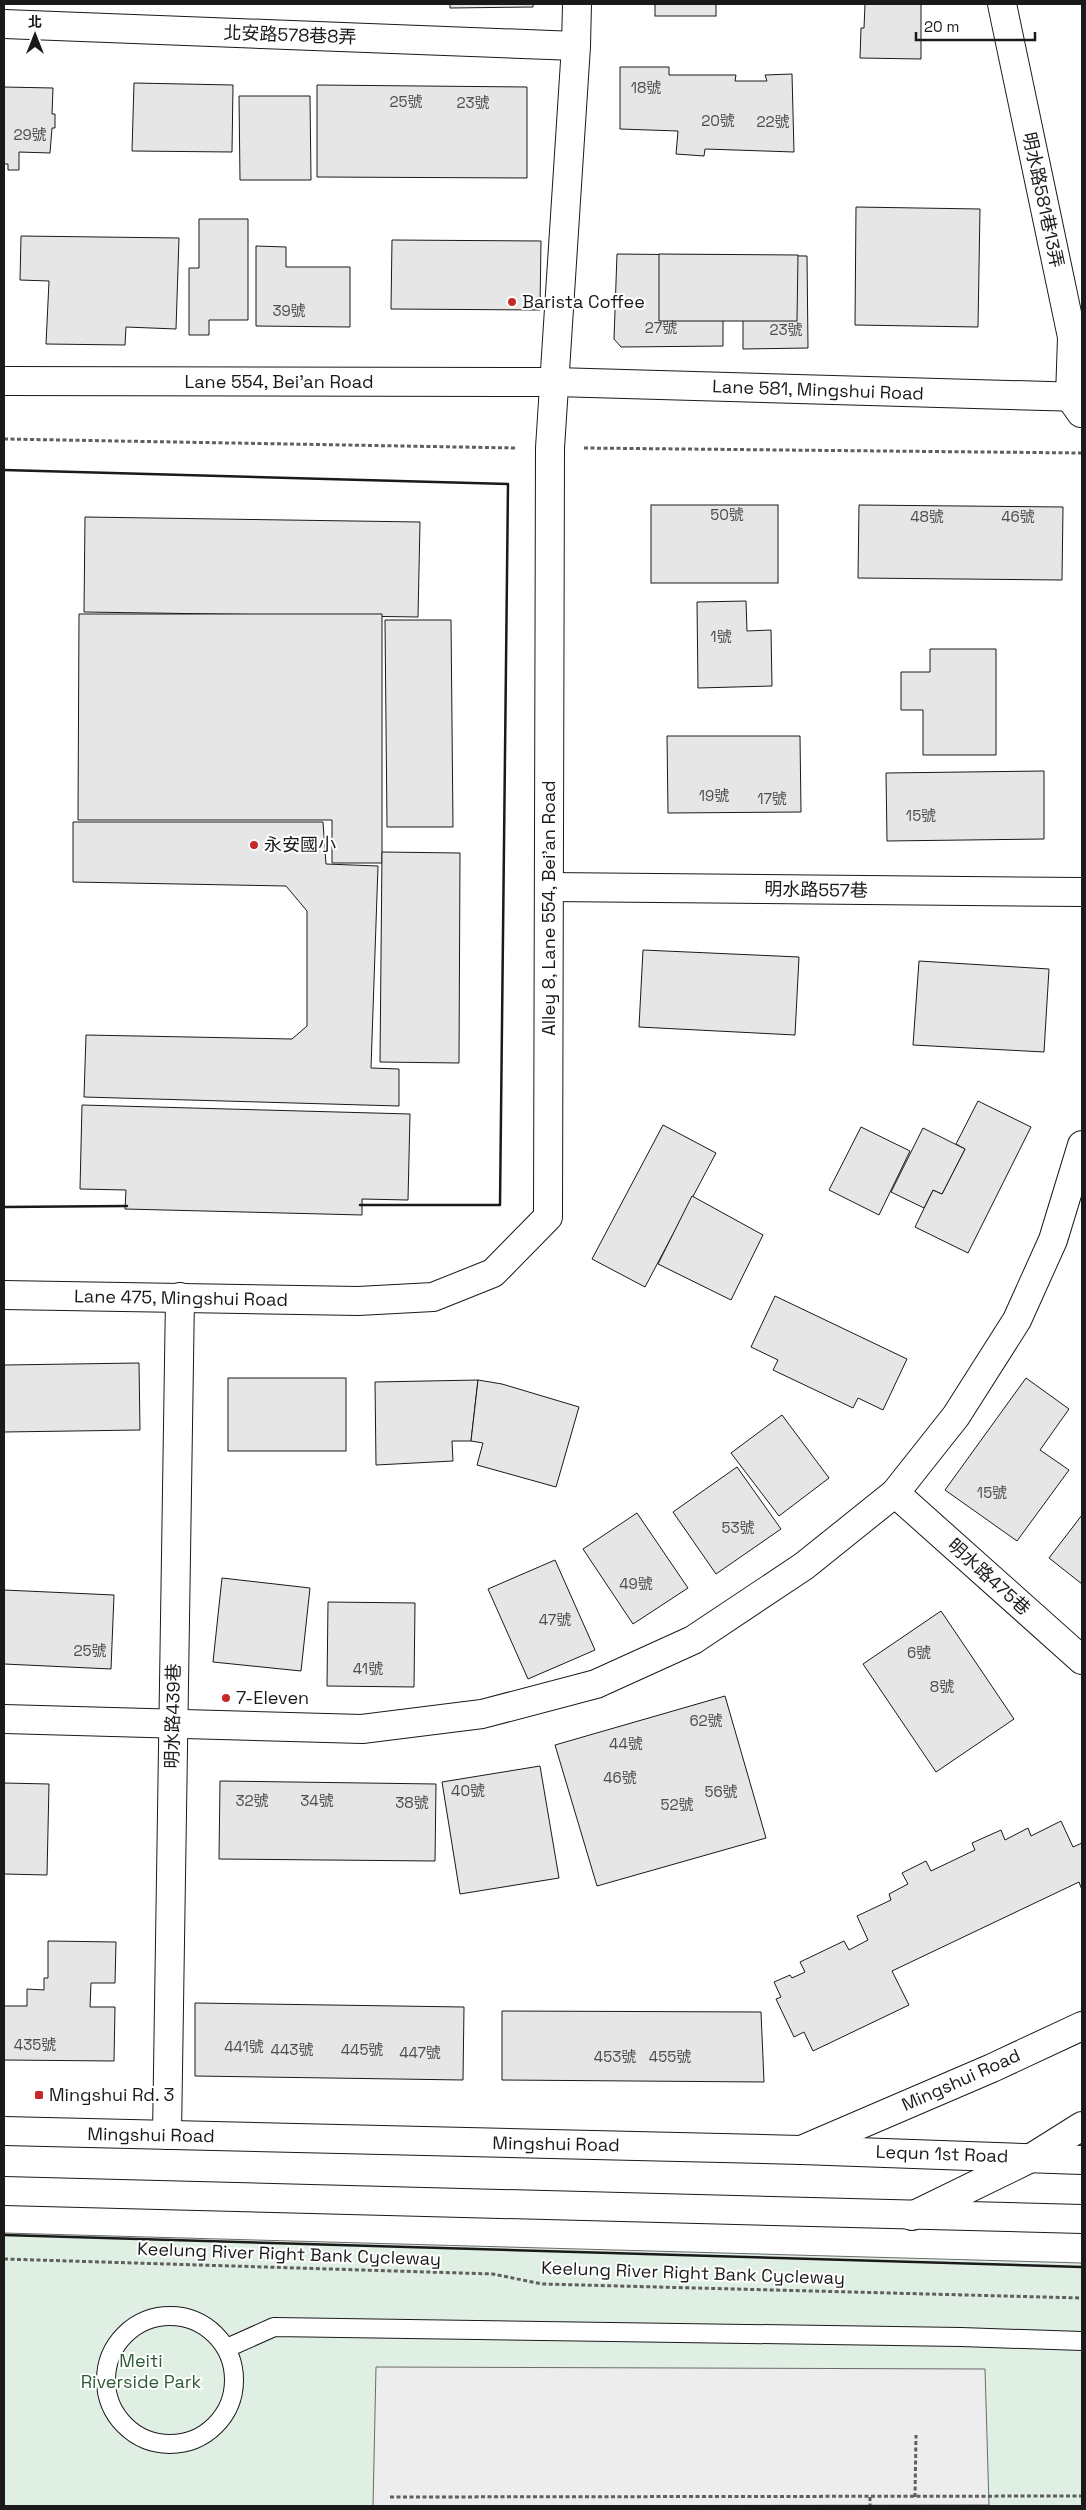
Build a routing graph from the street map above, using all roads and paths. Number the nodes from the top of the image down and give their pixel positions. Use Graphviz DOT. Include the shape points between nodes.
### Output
graph roads {
  1 [pos="577,4"];
  2 [pos="1002,4"];
  3 [pos="4,24"];
  4 [pos="576,46"];
  5 [pos="4,381"];
  6 [pos="555,382"];
  7 [pos="1078,403"];
  8 [pos="549,887"];
  9 [pos="1082,892"];
  10 [pos="1082,1145"];
  11 [pos="4,1295"];
  12 [pos="180,1296"];
  13 [pos="358,1301"];
  14 [pos="895,1493"];
  15 [pos="1082,1660"];
  16 [pos="4,1719"];
  17 [pos="173,1723"];
  18 [pos="1082,2026"];
  19 [pos="1082,2126"];
  20 [pos="4,2130"];
  21 [pos="167,2135"];
  22 [pos="801,2150"];
  23 [pos="1031,2158"];
  24 [pos="1082,2160"];
  25 [pos="4,2191"];
  26 [pos="912,2216"];
  27 [pos="1082,2218"];
  28 [pos="4,2259"];
  29 [pos="1082,2298"];
  30 [pos="1082,2341"];
  31 [pos="227,2348"];
  32 [pos="916,2435"];
  33 [pos="1082,2496"];
  34 [pos="390,2497"];
  35 [pos="870,2497"];
  36 [pos="915,2497"];
  37 [pos="870,2506"];
  1 -- 4 [label="street, Alley 8, Lane 554, Bei'an Road"];
  2 -- 7 [label="street, 明水路581巷13弄" via="1072,337"];
  3 -- 4 [label="street, 北安路578巷8弄"];
  4 -- 6 [label="street, Alley 8, Lane 554, Bei'an Road"];
  5 -- 6 [label="street, Lane 554, Bei'an Road"];
  6 -- 7 [label="street, Lane 581, Mingshui Road"];
  6 -- 8 [label="street, Alley 8, Lane 554, Bei'an Road" via="550,448"];
  8 -- 9 [label="street, 明水路557巷"];
  8 -- 13 [label="street, Alley 8, Lane 554, Bei'an Road" via="548,1217 494,1273 433,1296"];
  10 -- 14 [label="street" via="1053,1240 1018,1320 956,1416"];
  11 -- 12 [label="street, Lane 475, Mingshui Road"];
  12 -- 13 [label="street, Lane 475, Mingshui Road"];
  12 -- 17 [label="street, 明水路439巷"];
  14 -- 15 [label="street, 明水路475巷"];
  14 -- 17 [label="street" via="804,1566 693,1640 596,1684 482,1714 362,1729"];
  16 -- 17 [label="street"];
  17 -- 21 [label="street, 明水路439巷"];
  18 -- 22 [label="street, Mingshui Road"];
  19 -- 23 [label="street"];
  20 -- 21 [label="street, Mingshui Road"];
  21 -- 22 [label="street, Mingshui Road"];
  22 -- 23 [label="street, Lequn 1st Road"];
  23 -- 24 [label="street, Lequn 1st Road"];
  23 -- 26 [label="street"];
  25 -- 26 [label="street"];
  26 -- 27 [label="street"];
  28 -- 29 [label="path, Keelung River Right Bank Cycleway" via="494,2274 542,2284"];
  30 -- 31 [label="lane" via="274,2327"];
  31 -- 31 [label="lane" via="212,2330 192,2320 170,2316 150,2319 132,2328 117,2343 108,2361 109,2402 119,2420 152,2443 173,2445 194,2441 214,2429 227,2412 234,2390 234,2369"];
  32 -- 36 [label="path"];
  33 -- 36 [label="path"];
  34 -- 35 [label="path"];
  35 -- 36 [label="path"];
  35 -- 37 [label="path"];
}
